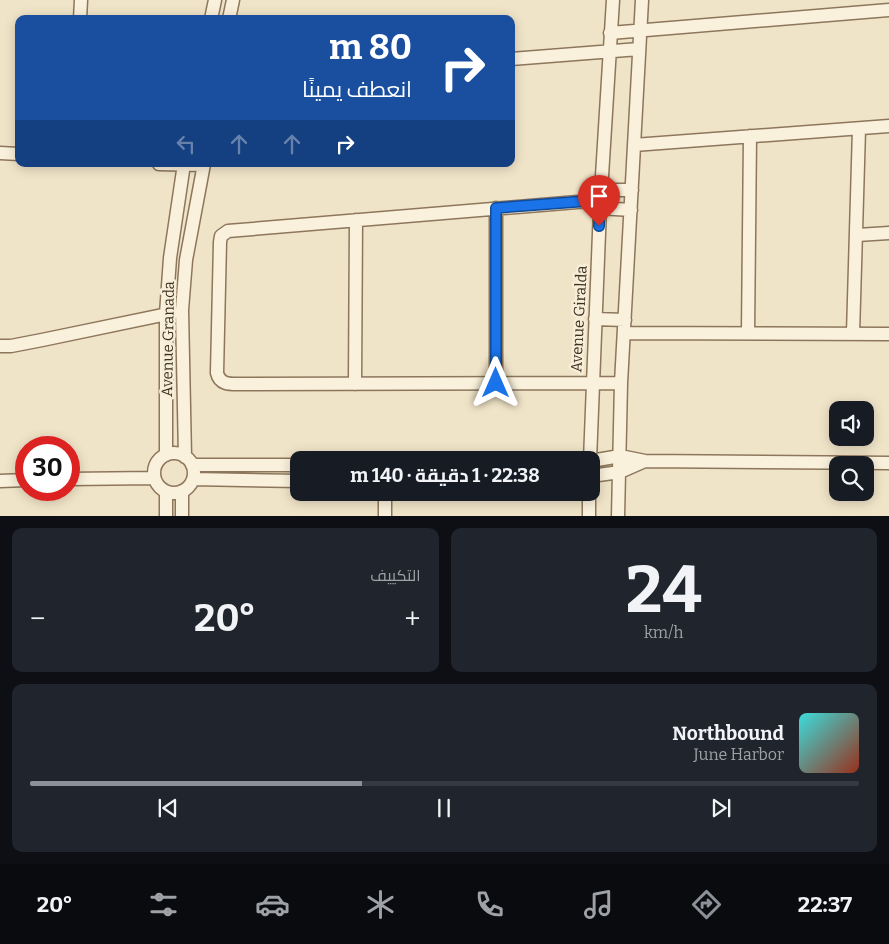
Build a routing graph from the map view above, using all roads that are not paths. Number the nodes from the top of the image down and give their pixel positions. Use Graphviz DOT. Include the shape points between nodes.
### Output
graph roads {
  1 [pos="81,0"];
  2 [pos="215,0"];
  3 [pos="233,0"];
  4 [pos="613,0"];
  5 [pos="642,0"];
  6 [pos="889,10"];
  7 [pos="80,15"];
  8 [pos="212,15"];
  9 [pos="230,15"];
  10 [pos="640,32"];
  11 [pos="610,33"];
  12 [pos="639,49"];
  13 [pos="610,51"];
  14 [pos="515,59"];
  15 [pos="889,126"];
  16 [pos="859,129"];
  17 [pos="750,136"];
  18 [pos="634,145"];
  19 [pos="0,153"];
  20 [pos="15,154"];
  21 [pos="184,167"];
  22 [pos="204,167"];
  23 [pos="632,190"];
  24 [pos="601,199"];
  25 [pos="496,208"];
  26 [pos="631,210"];
  27 [pos="356,220"];
  28 [pos="889,234"];
  29 [pos="857,235"];
  30 [pos="182,310"];
  31 [pos="166,314"];
  32 [pos="595,319"];
  33 [pos="625,320"];
  34 [pos="624,333"];
  35 [pos="748,333"];
  36 [pos="854,334"];
  37 [pos="889,334"];
  38 [pos="0,346"];
  39 [pos="496,383"];
  40 [pos="592,383"];
  41 [pos="621,383"];
  42 [pos="355,384"];
  43 [pos="591,451"];
  44 [pos="166,455"];
  45 [pos="620,456"];
  46 [pos="600,459"];
  47 [pos="188,461"];
  48 [pos="645,462"];
  49 [pos="889,463"];
  50 [pos="290,466"];
  51 [pos="620,472"];
  52 [pos="600,475"];
  53 [pos="154,478"];
  54 [pos="80,479"];
  55 [pos="15,480"];
  56 [pos="193,480"];
  57 [pos="0,481"];
  58 [pos="290,481"];
  59 [pos="166,492"];
  60 [pos="182,492"];
  61 [pos="384,501"];
  62 [pos="590,501"];
  63 [pos="166,516"];
  64 [pos="182,516"];
  65 [pos="385,516"];
  66 [pos="589,516"];
  67 [pos="618,516"];
  1 -- 7 [label="street"];
  2 -- 8 [label="street"];
  3 -- 9 [label="street"];
  4 -- 11 [label="street, Avenue Giralda"];
  5 -- 10 [label="street"];
  6 -- 10 [label="street"];
  10 -- 11 [label="street"];
  10 -- 12 [label="street"];
  11 -- 13 [label="street, Avenue Giralda"];
  12 -- 13 [label="street"];
  12 -- 18 [label="street"];
  13 -- 14 [label="street"];
  13 -- 24 [label="street, Avenue Giralda"];
  15 -- 16 [label="street"];
  16 -- 17 [label="street"];
  16 -- 29 [label="street"];
  17 -- 18 [label="street"];
  17 -- 35 [label="street"];
  18 -- 23 [label="street"];
  19 -- 20 [label="street"];
  21 -- 31 [label="street, Avenue Granada" via="170,258"];
  22 -- 30 [label="street, Avenue Granada" via="186,260"];
  23 -- 24 [label="street"];
  23 -- 26 [label="street"];
  24 -- 25 [label="street"];
  24 -- 26 [label="street"];
  24 -- 32 [label="street, Avenue Giralda"];
  25 -- 27 [label="street"];
  25 -- 39 [label="street"];
  26 -- 33 [label="street"];
  27 -- 42 [label="street"];
  27 -- 42 [label="street" via="224,232 220,242 216,366 217,377 224,383"];
  28 -- 29 [label="street"];
  29 -- 36 [label="street"];
  30 -- 31 [label="street"];
  30 -- 47 [label="street, Avenue Granada"];
  31 -- 38 [label="street"];
  31 -- 44 [label="street, Avenue Granada"];
  32 -- 33 [label="street"];
  32 -- 40 [label="street, Avenue Giralda"];
  33 -- 34 [label="street"];
  34 -- 35 [label="street"];
  34 -- 41 [label="street"];
  35 -- 36 [label="street"];
  36 -- 37 [label="street"];
  39 -- 40 [label="street"];
  39 -- 42 [label="street"];
  40 -- 41 [label="street"];
  40 -- 43 [label="street, Avenue Giralda"];
  41 -- 45 [label="street"];
  44 -- 47 [label="street" via="179,454"];
  44 -- 53 [label="street" via="156,465"];
  45 -- 46 [label="street"];
  45 -- 48 [label="street"];
  45 -- 51 [label="street"];
  47 -- 50 [label="street"];
  47 -- 56 [label="street" via="193,470"];
  48 -- 49 [label="street"];
  48 -- 51 [label="street"];
  51 -- 52 [label="street"];
  51 -- 67 [label="street"];
  53 -- 54 [label="street"];
  53 -- 59 [label="street"];
  55 -- 57 [label="street"];
  56 -- 58 [label="street"];
  56 -- 60 [label="street"];
  59 -- 60 [label="street"];
  59 -- 63 [label="street"];
  60 -- 64 [label="street"];
  61 -- 65 [label="street"];
  62 -- 66 [label="street"];
}
